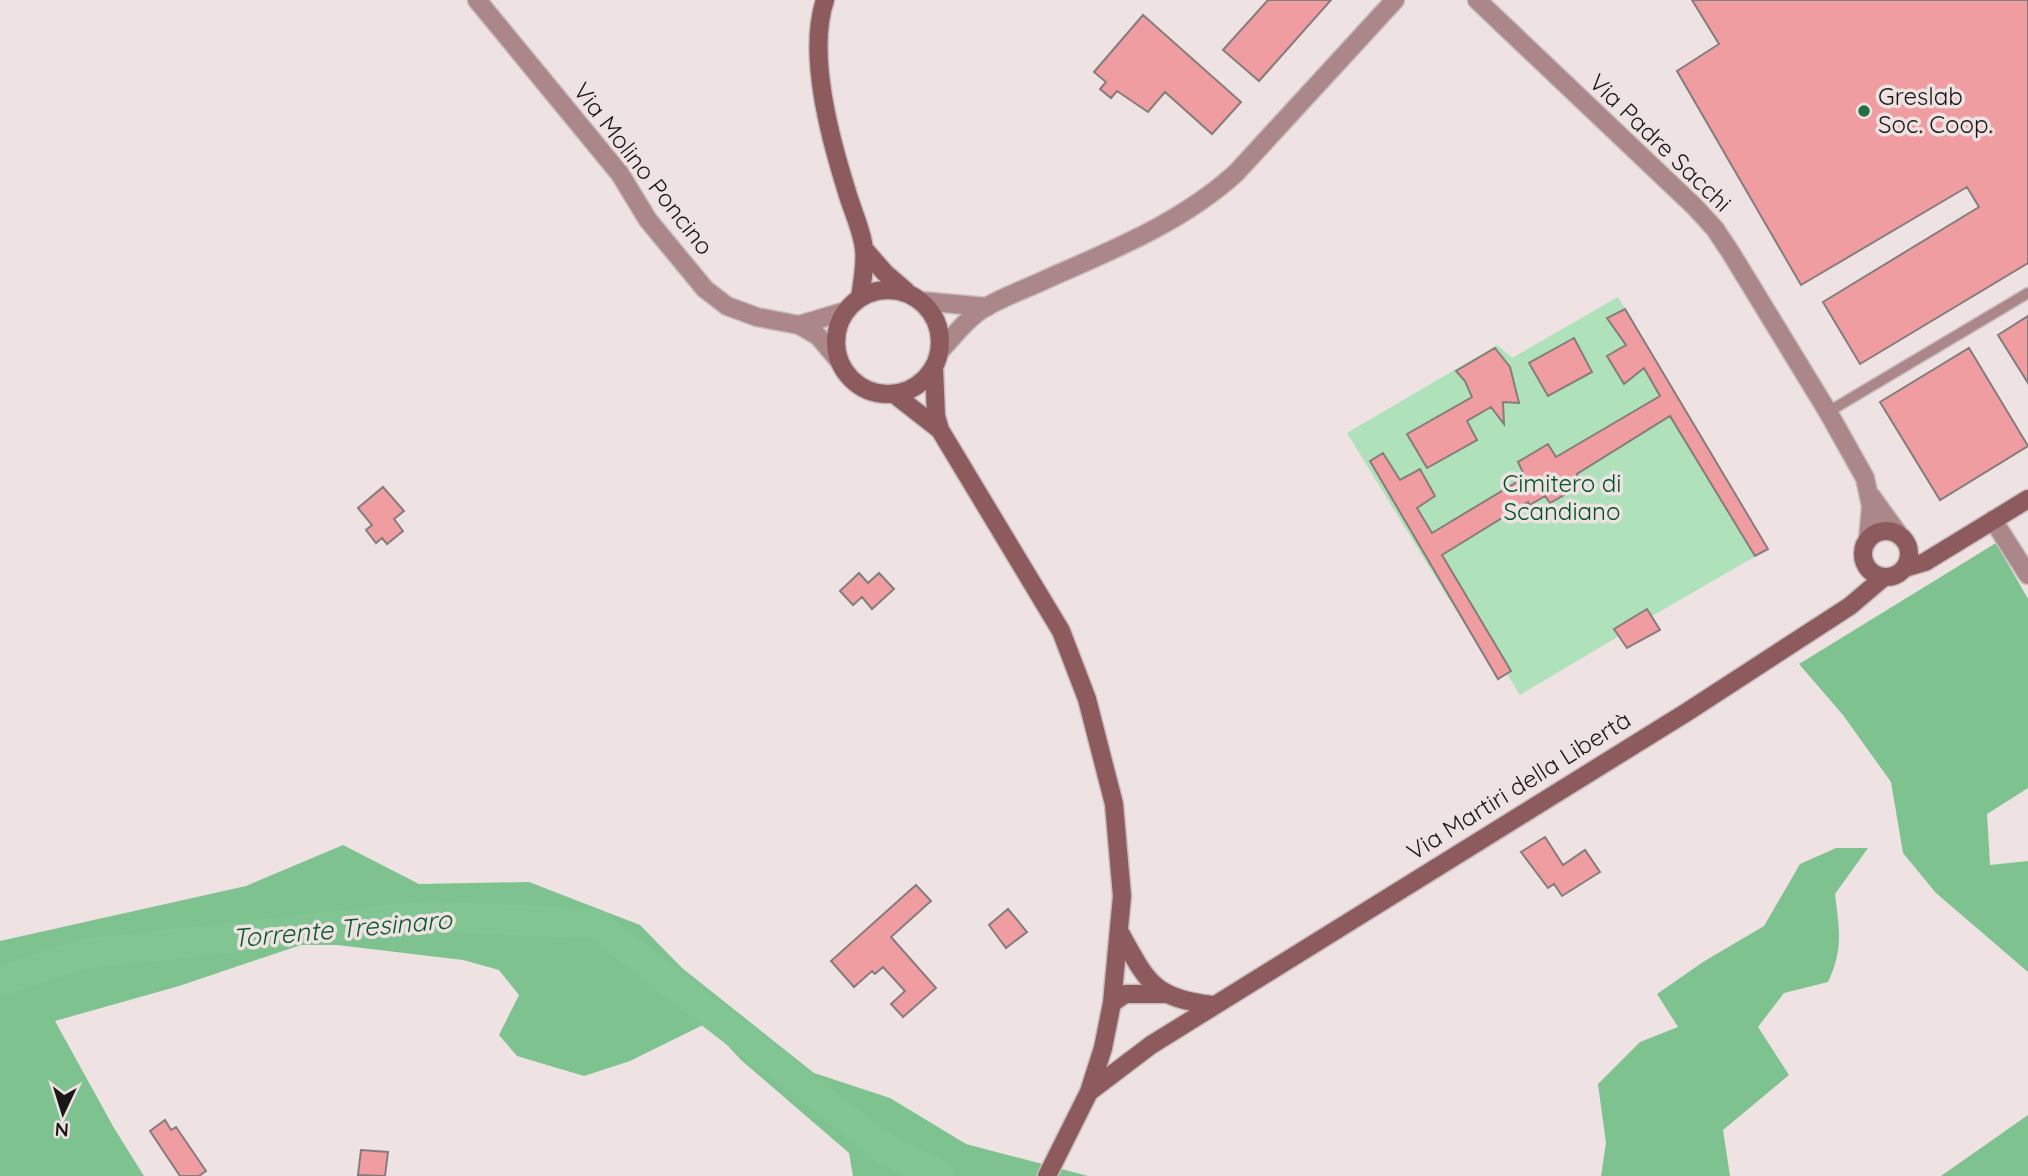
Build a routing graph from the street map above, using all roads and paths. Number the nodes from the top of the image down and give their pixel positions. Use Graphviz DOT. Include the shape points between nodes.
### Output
graph roads {
  1 [pos="477,0"];
  2 [pos="825,0"];
  3 [pos="1395,0"];
  4 [pos="1478,0"];
  5 [pos="864,249"];
  6 [pos="2028,293"];
  7 [pos="860,298"];
  8 [pos="915,298"];
  9 [pos="987,307"];
  10 [pos="846,311"];
  11 [pos="799,325"];
  12 [pos="937,360"];
  13 [pos="840,362"];
  14 [pos="894,394"];
  15 [pos="1828,412"];
  16 [pos="940,430"];
  17 [pos="1870,496"];
  18 [pos="2028,499"];
  19 [pos="1993,520"];
  20 [pos="1900,536"];
  21 [pos="1868,540"];
  22 [pos="1864,560"];
  23 [pos="1907,561"];
  24 [pos="2028,575"];
  25 [pos="1884,577"];
  26 [pos="1850,606"];
  27 [pos="1119,932"];
  28 [pos="1166,994"];
  29 [pos="1112,1003"];
  30 [pos="1212,1005"];
  31 [pos="1088,1092"];
  32 [pos="1048,1176"];
  1 -- 11 [label="street, Via Molino Poncino" via="620,173 648,220 705,289 727,306"];
  2 -- 5 [label="main road" via="819,42 822,86 837,161"];
  3 -- 9 [label="street" via="1210,197 1168,222"];
  4 -- 15 [label="street, Via Padre Sacchi" via="1715,229"];
  5 -- 7 [label="main road"];
  5 -- 8 [label="main road"];
  6 -- 15 [label="lane"];
  7 -- 8 [label="main road" via="889,290"];
  7 -- 10 [label="main road"];
  8 -- 9 [label="street"];
  8 -- 12 [label="main road" via="937,324"];
  9 -- 12 [label="street"];
  10 -- 11 [label="street, Via Molino Poncino"];
  10 -- 13 [label="main road" via="836,336"];
  11 -- 13 [label="street, Via Molino Poncino" via="818,336"];
  12 -- 14 [label="main road" via="928,376 913,388"];
  12 -- 16 [label="main road"];
  13 -- 14 [label="main road" via="867,390"];
  14 -- 16 [label="main road"];
  15 -- 17 [label="street, Via Padre Sacchi" via="1865,478"];
  16 -- 27 [label="main road" via="1061,632 1087,699 1114,804 1122,896"];
  17 -- 20 [label="street, Via Padre Sacchi"];
  17 -- 21 [label="street, Via Padre Sacchi"];
  18 -- 19 [label="main road, Via Martiri della Libertà"];
  19 -- 23 [label="main road, Via Martiri della Libertà" via="1926,562"];
  19 -- 24 [label="street"];
  20 -- 21 [label="main road" via="1880,532"];
  20 -- 23 [label="main road"];
  21 -- 22 [label="main road"];
  22 -- 25 [label="main road" via="1871,572"];
  22 -- 26 [label="main road"];
  23 -- 25 [label="main road, Via Martiri della Libertà" via="1899,573"];
  25 -- 26 [label="main road, Via Martiri della Libertà"];
  26 -- 30 [label="main road, Via Martiri della Libertà"];
  27 -- 28 [label="main road" via="1148,980"];
  27 -- 29 [label="main road"];
  28 -- 29 [label="main road" via="1125,995"];
  28 -- 30 [label="main road" via="1184,1002"];
  29 -- 31 [label="main road"];
  30 -- 31 [label="main road, Via Martiri della Libertà"];
  31 -- 32 [label="main road"];
}
